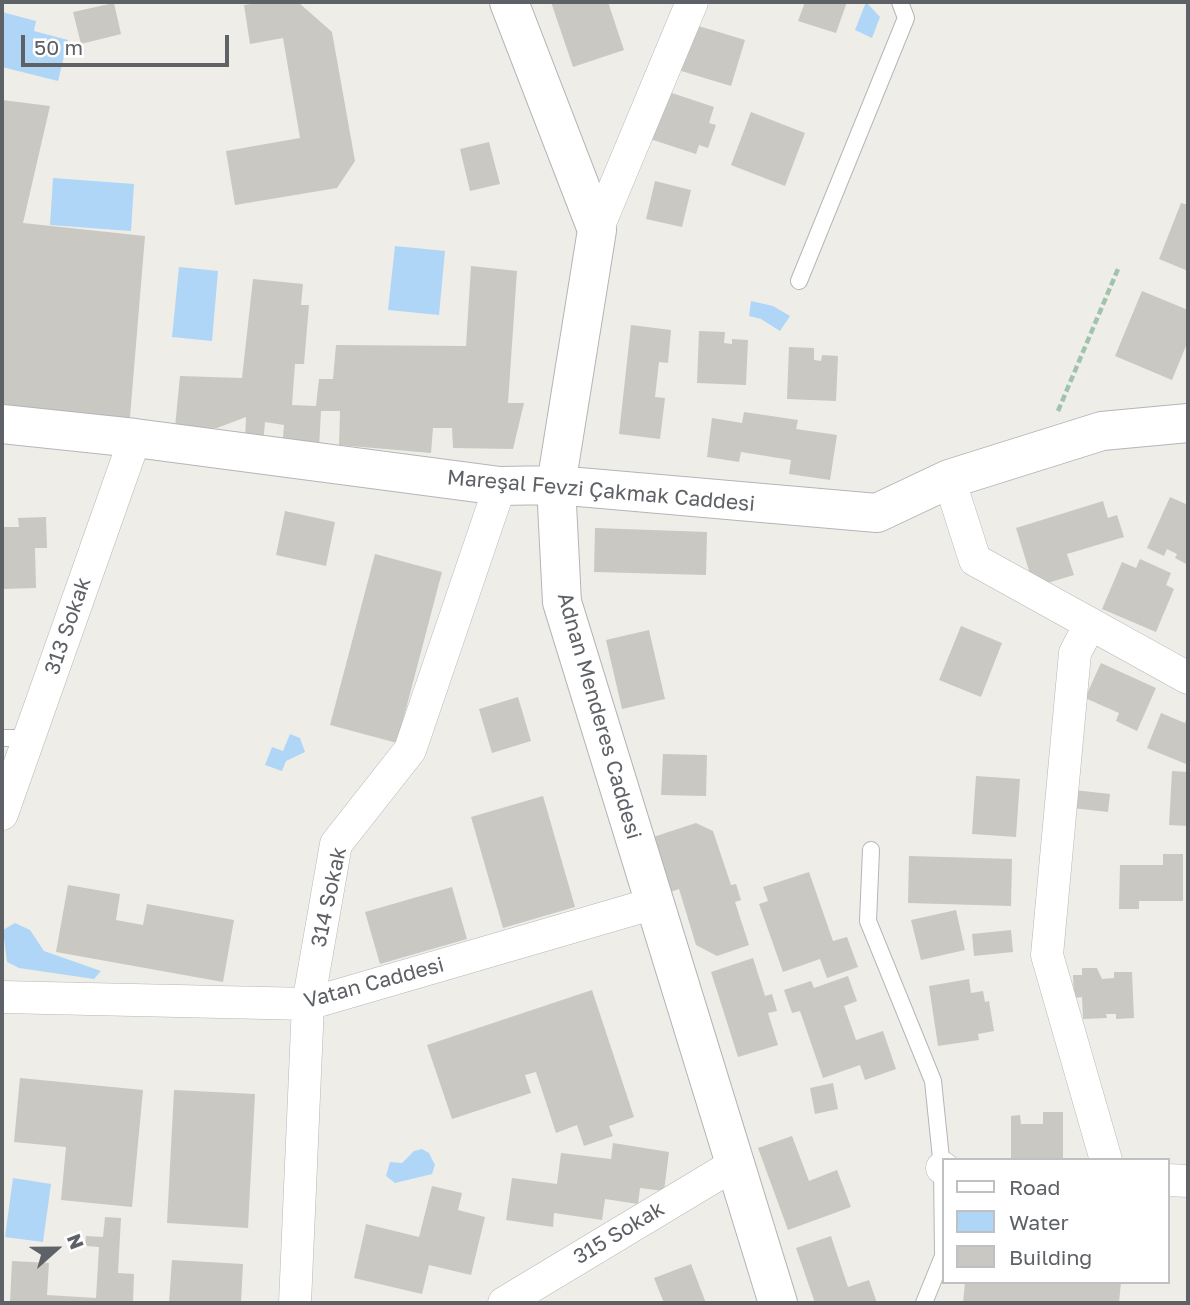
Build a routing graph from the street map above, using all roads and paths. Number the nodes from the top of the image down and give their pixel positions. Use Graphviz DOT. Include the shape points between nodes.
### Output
graph roads {
  1 [pos="509,2"];
  2 [pos="692,2"];
  3 [pos="900,2"];
  4 [pos="597,230"];
  5 [pos="1118,269"];
  6 [pos="799,281"];
  7 [pos="1188,423"];
  8 [pos="2,425"];
  9 [pos="135,438"];
  10 [pos="1041,450"];
  11 [pos="949,479"];
  12 [pos="556,485"];
  13 [pos="500,486"];
  14 [pos="1090,624"];
  15 [pos="1188,678"];
  16 [pos="15,738"];
  17 [pos="2,814"];
  18 [pos="871,850"];
  19 [pos="655,903"];
  20 [pos="2,997"];
  21 [pos="308,1004"];
  22 [pos="1105,1158"];
  23 [pos="942,1159"];
  24 [pos="735,1164"];
  25 [pos="1169,1180"];
  26 [pos="1188,1181"];
  27 [pos="942,1258"];
  28 [pos="295,1303"];
  29 [pos="504,1303"];
  30 [pos="778,1303"];
  31 [pos="924,1303"];
  1 -- 4 [label="street"];
  2 -- 4 [label="street"];
  3 -- 6 [label="lane" via="906,18"];
  4 -- 12 [label="street, Adnan Menderes Caddesi"];
  5 -- 10 [label="path"];
  7 -- 10 [label="street, Mareşal Fevzi Çakmak Caddesi" via="1102,431"];
  8 -- 9 [label="street, Mareşal Fevzi Çakmak Caddesi"];
  9 -- 13 [label="street, Mareşal Fevzi Çakmak Caddesi"];
  9 -- 16 [label="street, 313 Sokak"];
  10 -- 11 [label="street, Mareşal Fevzi Çakmak Caddesi"];
  11 -- 12 [label="street, Mareşal Fevzi Çakmak Caddesi" via="877,513"];
  11 -- 14 [label="street" via="975,561"];
  12 -- 13 [label="street, Mareşal Fevzi Çakmak Caddesi"];
  12 -- 19 [label="street, Adnan Menderes Caddesi" via="562,602"];
  13 -- 21 [label="street, 314 Sokak" via="410,750 336,844"];
  14 -- 15 [label="street"];
  14 -- 22 [label="street" via="1075,653 1047,955"];
  16 -- 17 [label="street, 313 Sokak"];
  18 -- 23 [label="lane" via="869,920 933,1081"];
  19 -- 21 [label="street, Vatan Caddesi"];
  19 -- 24 [label="street, Adnan Menderes Caddesi"];
  20 -- 21 [label="street, Vatan Caddesi"];
  21 -- 28 [label="street, 314 Sokak"];
  24 -- 29 [label="street, 315 Sokak"];
  24 -- 30 [label="street, Adnan Menderes Caddesi"];
  25 -- 26 [label="street"];
  27 -- 31 [label="lane"];
}
